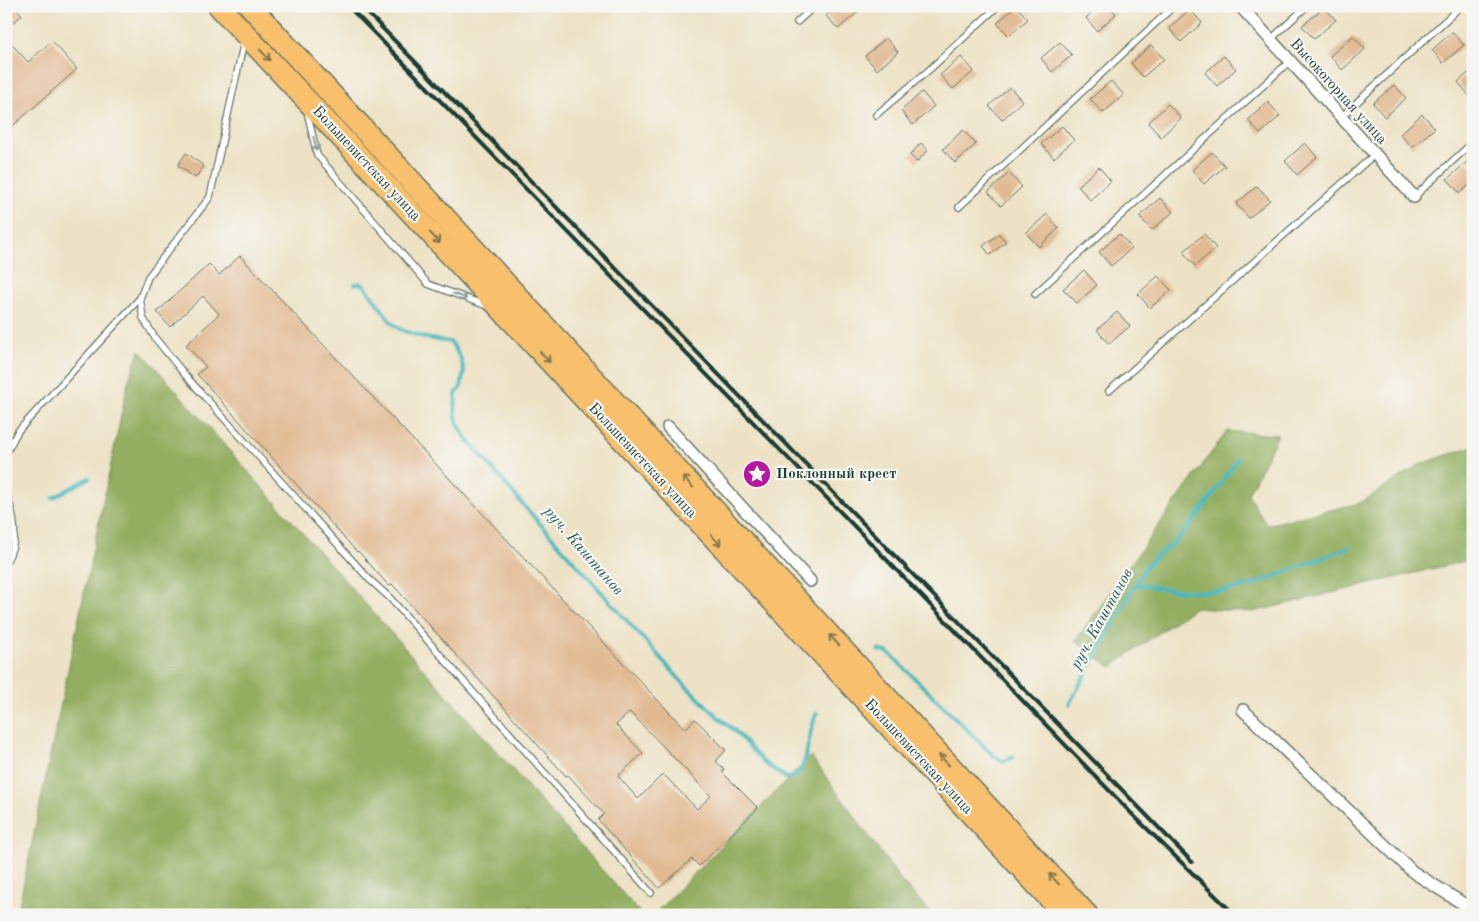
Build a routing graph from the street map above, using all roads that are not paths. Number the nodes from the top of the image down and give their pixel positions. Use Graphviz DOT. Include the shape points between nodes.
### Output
graph roads {
  1 [pos="219,6"];
  2 [pos="250,6"];
  3 [pos="815,6"];
  4 [pos="998,6"];
  5 [pos="1174,6"];
  6 [pos="1240,6"];
  7 [pos="1307,6"];
  8 [pos="1460,6"];
  9 [pos="797,22"];
  10 [pos="245,34"];
  11 [pos="1270,40"];
  12 [pos="1290,61"];
  13 [pos="304,97"];
  14 [pos="876,115"];
  15 [pos="1341,117"];
  16 [pos="1473,142"];
  17 [pos="1375,154"];
  18 [pos="1414,197"];
  19 [pos="959,207"];
  20 [pos="1035,294"];
  21 [pos="140,298"];
  22 [pos="503,311"];
  23 [pos="1109,391"];
  24 [pos="668,427"];
  25 [pos="6,453"];
  26 [pos="6,490"];
  27 [pos="6,562"];
  28 [pos="810,581"];
  29 [pos="1243,710"];
  30 [pos="651,893"];
  31 [pos="1473,910"];
  32 [pos="1065,915"];
  33 [pos="1087,915"];
  1 -- 10 [label="highway, Большевистская улица"];
  33 -- 2 [label="highway, Большевистская улица, one-way"];
  3 -- 9 [label="lane"];
  4 -- 14 [label="lane"];
  5 -- 19 [label="lane"];
  6 -- 11 [label="street, Высокогорная улица"];
  7 -- 11 [label="lane"];
  8 -- 15 [label="lane"];
  10 -- 13 [label="highway, Большевистская улица, one-way"];
  10 -- 21 [label="lane" via="210,197 148,278"];
  11 -- 12 [label="street, Высокогорная улица"];
  12 -- 15 [label="street, Высокогорная улица"];
  12 -- 20 [label="lane"];
  13 -- 22 [label="highway, Большевистская улица, one-way"];
  13 -- 22 [label="lane, one-way" via="317,156 428,284"];
  15 -- 17 [label="street, Высокогорная улица"];
  16 -- 18 [label="lane"];
  17 -- 18 [label="street, Высокогорная улица"];
  17 -- 23 [label="lane"];
  21 -- 25 [label="lane" via="18,431"];
  21 -- 30 [label="lane" via="147,325 185,375 390,598"];
  22 -- 32 [label="highway, Большевистская улица, one-way"];
  24 -- 28 [label="street"];
  26 -- 27 [label="lane" via="16,527 12,553"];
  29 -- 31 [label="street" via="1413,872"];
}
